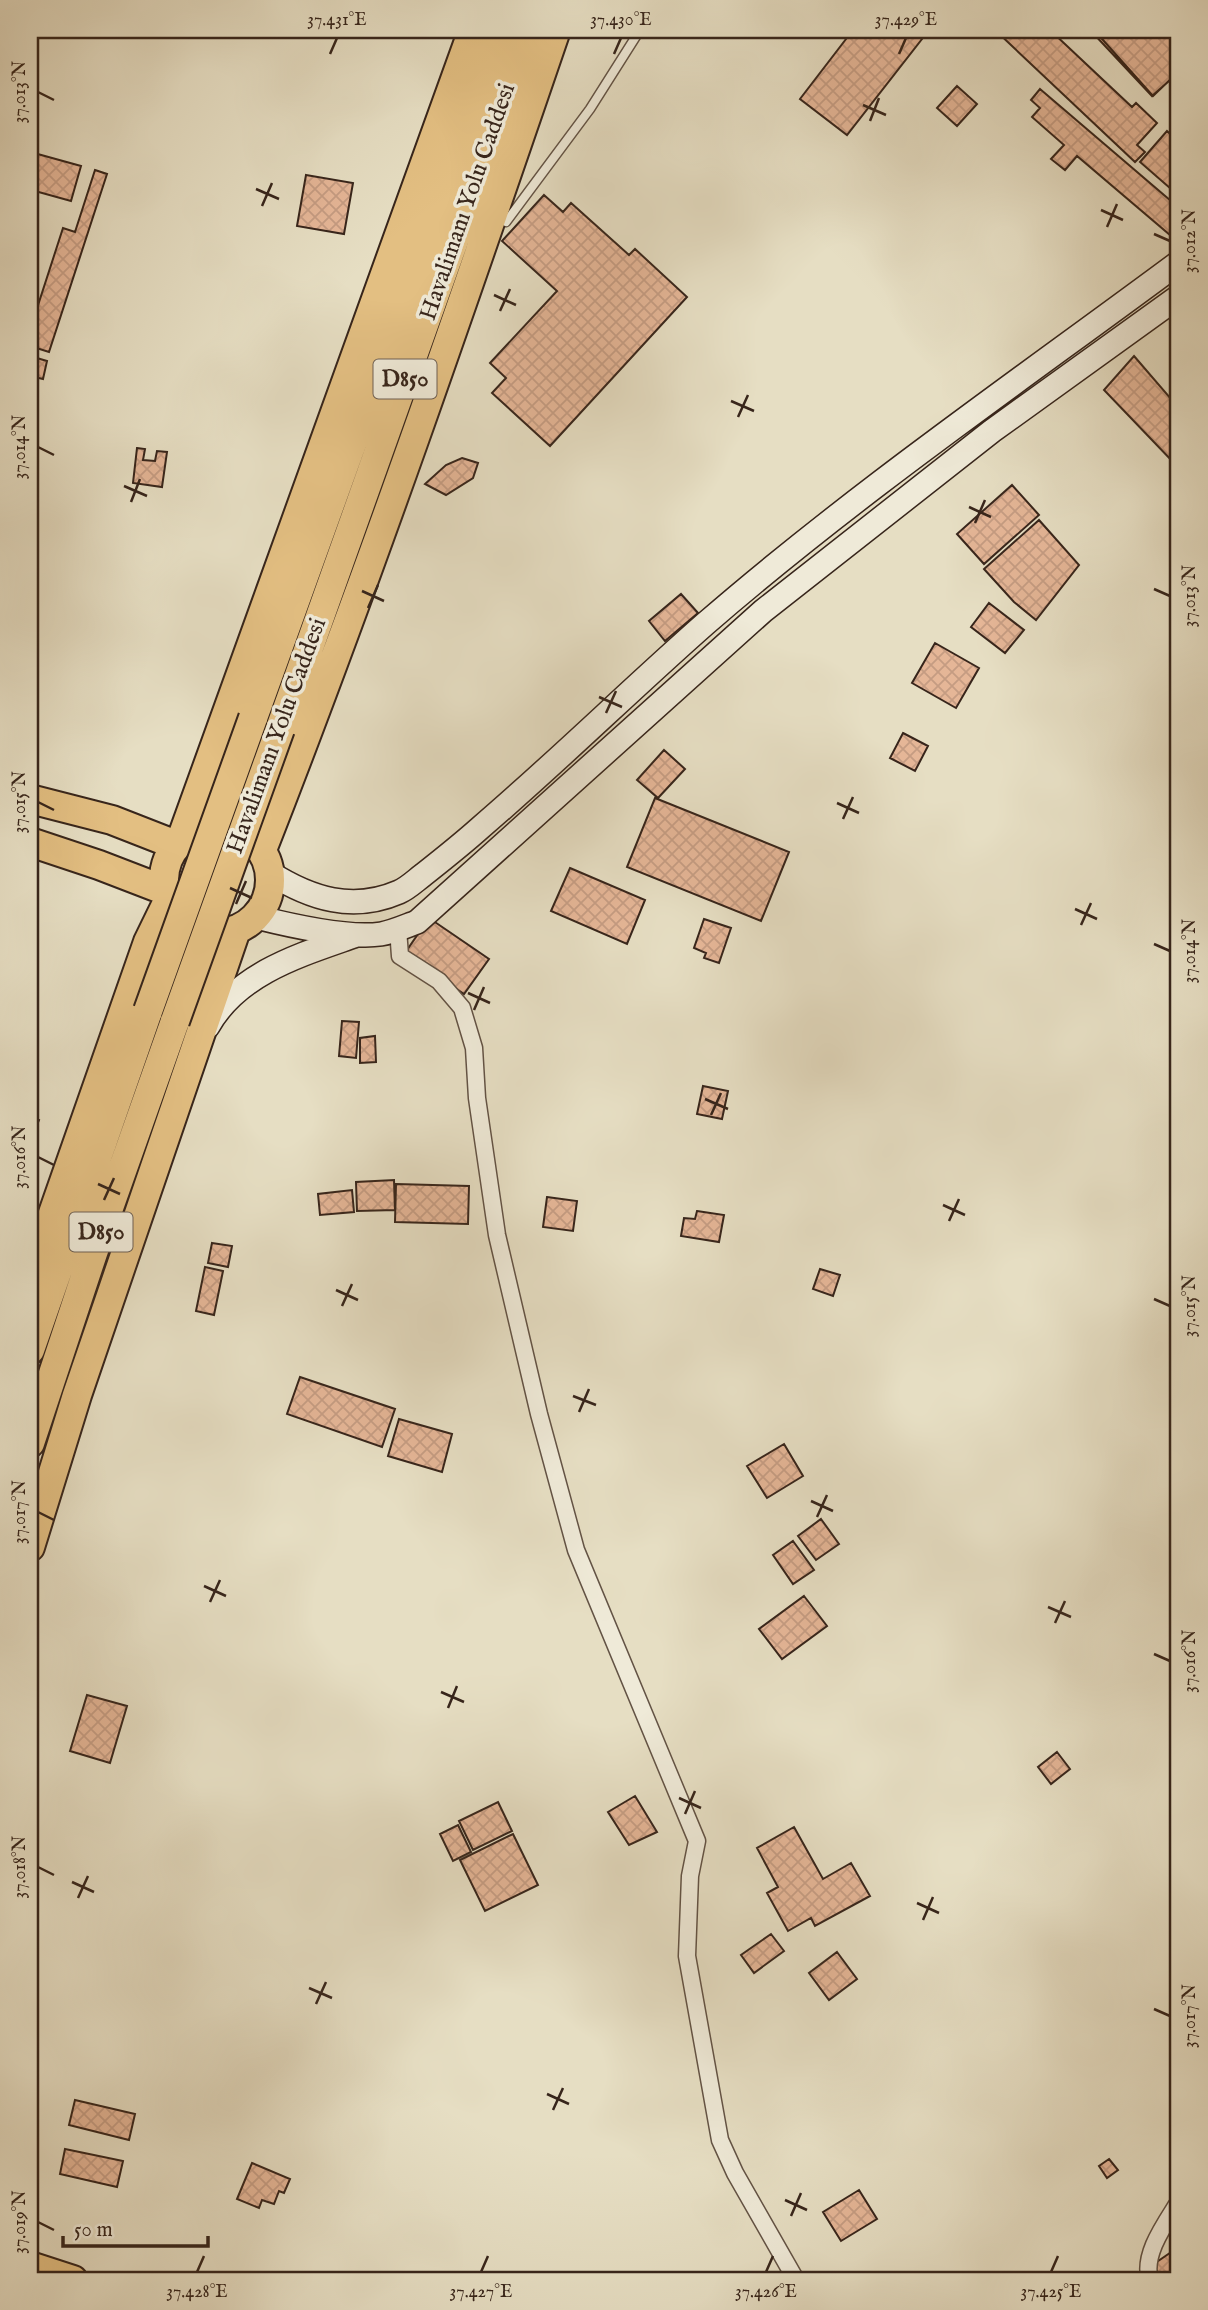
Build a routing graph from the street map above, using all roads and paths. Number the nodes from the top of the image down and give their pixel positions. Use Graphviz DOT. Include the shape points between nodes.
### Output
graph roads {
  1 [pos="473,30"];
  2 [pos="501,30"];
  3 [pos="529,30"];
  4 [pos="556,30"];
  5 [pos="640,30"];
  6 [pos="506,222"];
  7 [pos="1178,263"];
  8 [pos="1178,297"];
  9 [pos="30,799"];
  10 [pos="30,842"];
  11 [pos="178,843"];
  12 [pos="266,861"];
  13 [pos="166,896"];
  14 [pos="246,923"];
  15 [pos="398,929"];
  16 [pos="360,934"];
  17 [pos="200,1041"];
  18 [pos="30,1279"];
  19 [pos="30,1350"];
  20 [pos="30,1443"];
  21 [pos="30,1547"];
  22 [pos="1178,2203"];
  23 [pos="30,2266"];
  24 [pos="73,2280"];
  25 [pos="796,2280"];
  26 [pos="1150,2280"];
  1 -- 11 [label="highway"];
  2 -- 19 [label="highway, Havalimanı Yolu Caddesi / D850, bridge"];
  3 -- 20 [label="highway, Havalimanı Yolu Caddesi / D850, bridge" via="93,1253"];
  4 -- 12 [label="highway"];
  5 -- 6 [label="lane" via="590,109"];
  7 -- 12 [label="street" via="843,510 642,679 452,853 402,891 368,902 309,895"];
  8 -- 15 [label="street" via="992,431 763,611 417,922"];
  9 -- 11 [label="highway" via="113,820"];
  10 -- 13 [label="highway" via="99,865"];
  11 -- 12 [label="highway" via="195,830 220,826 243,833"];
  11 -- 13 [label="highway" via="164,867"];
  12 -- 14 [label="highway" via="268,897"];
  13 -- 14 [label="highway" via="191,927 214,933"];
  13 -- 18 [label="highway"];
  14 -- 16 [label="street"];
  14 -- 17 [label="highway"];
  15 -- 16 [label="street"];
  15 -- 25 [label="street" via="400,956 439,981 462,1008 474,1048 497,1235 576,1550 697,1841 687,1956 720,2140"];
  16 -- 17 [label="street" via="264,972 217,1011"];
  17 -- 21 [label="highway" via="77,1395"];
  22 -- 26 [label="street" via="1151,2253"];
  23 -- 24 [label="highway"];
}
